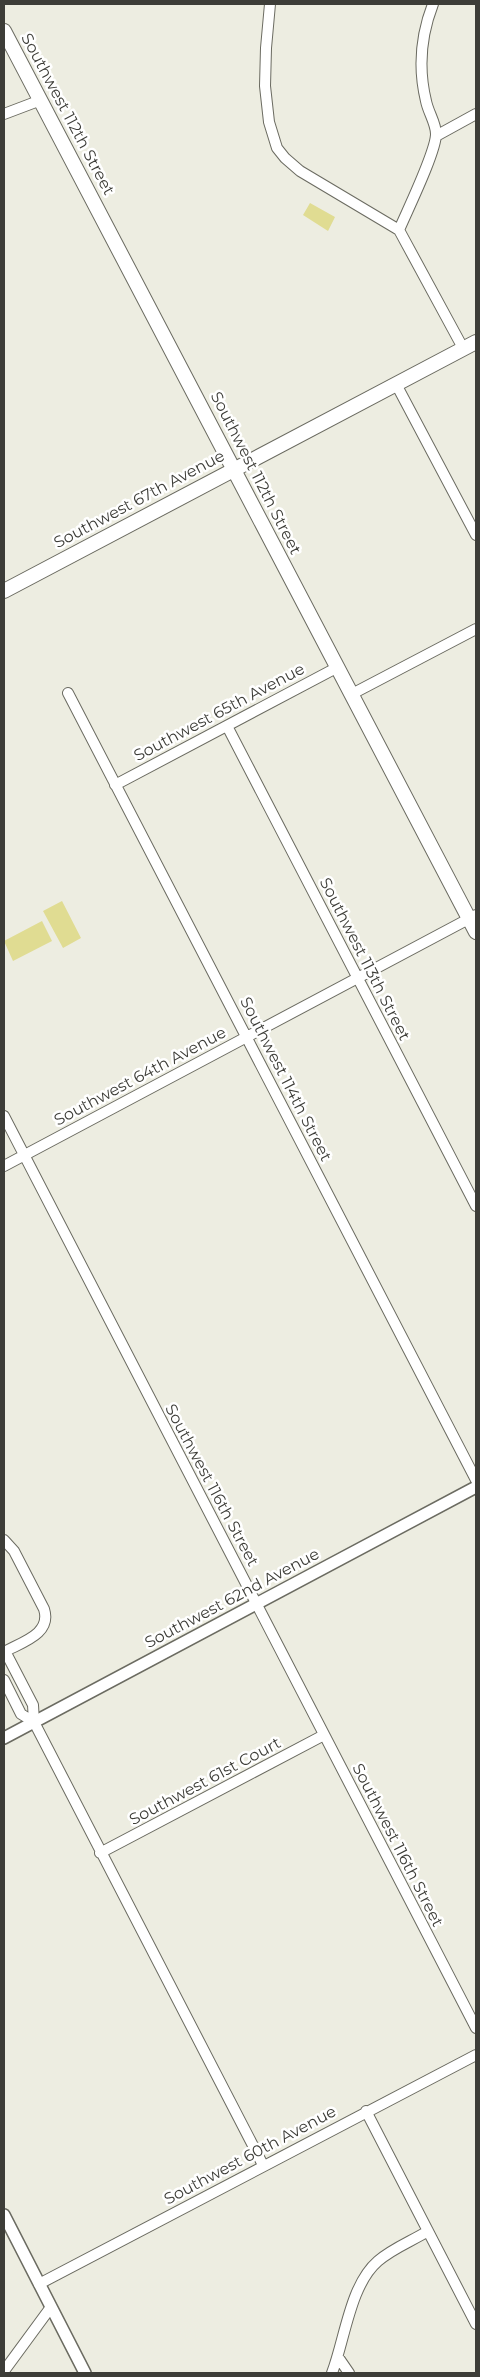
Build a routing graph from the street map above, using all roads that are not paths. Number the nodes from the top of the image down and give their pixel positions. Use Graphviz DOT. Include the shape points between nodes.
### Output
graph roads {
  1 [pos="270,4"];
  2 [pos="433,4"];
  3 [pos="4,31"];
  4 [pos="40,100"];
  5 [pos="4,114"];
  6 [pos="476,114"];
  7 [pos="436,136"];
  8 [pos="399,230"];
  9 [pos="476,342"];
  10 [pos="463,348"];
  11 [pos="396,384"];
  12 [pos="234,469"];
  13 [pos="476,535"];
  14 [pos="4,591"];
  15 [pos="476,630"];
  16 [pos="338,667"];
  17 [pos="68,692"];
  18 [pos="352,694"];
  19 [pos="227,726"];
  20 [pos="115,784"];
  21 [pos="473,917"];
  22 [pos="476,932"];
  23 [pos="358,978"];
  24 [pos="247,1037"];
  25 [pos="4,1116"];
  26 [pos="24,1155"];
  27 [pos="4,1166"];
  28 [pos="476,1206"];
  29 [pos="476,1480"];
  30 [pos="476,1487"];
  31 [pos="4,1540"];
  32 [pos="257,1604"];
  33 [pos="4,1651"];
  34 [pos="4,1680"];
  35 [pos="34,1722"];
  36 [pos="324,1735"];
  37 [pos="4,1738"];
  38 [pos="100,1853"];
  39 [pos="476,2028"];
  40 [pos="476,2055"];
  41 [pos="366,2112"];
  42 [pos="263,2165"];
  43 [pos="4,2215"];
  44 [pos="428,2231"];
  45 [pos="39,2284"];
  46 [pos="51,2307"];
  47 [pos="476,2324"];
  48 [pos="338,2357"];
  49 [pos="4,2371"];
  50 [pos="85,2373"];
  51 [pos="332,2373"];
  52 [pos="349,2373"];
  1 -- 8 [label="street" via="265,76 271,129 277,148 300,171"];
  2 -- 7 [label="street" via="421,55 424,92"];
  3 -- 4 [label="main road, Southwest 112th Street"];
  4 -- 5 [label="street"];
  4 -- 12 [label="main road, Southwest 112th Street"];
  6 -- 7 [label="street"];
  7 -- 8 [label="street"];
  8 -- 10 [label="street"];
  9 -- 10 [label="main road, Southwest 67th Avenue"];
  10 -- 11 [label="main road, Southwest 67th Avenue"];
  11 -- 12 [label="main road, Southwest 67th Avenue"];
  11 -- 13 [label="street"];
  12 -- 14 [label="main road, Southwest 67th Avenue"];
  12 -- 16 [label="main road, Southwest 112th Street"];
  15 -- 18 [label="street"];
  16 -- 18 [label="main road, Southwest 112th Street"];
  16 -- 19 [label="street, Southwest 65th Avenue"];
  17 -- 20 [label="street, Southwest 114th Street"];
  18 -- 21 [label="main road, Southwest 112th Street"];
  19 -- 20 [label="street, Southwest 65th Avenue"];
  19 -- 23 [label="street, Southwest 113th Street"];
  20 -- 24 [label="street, Southwest 114th Street"];
  21 -- 22 [label="main road, Southwest 112th Street"];
  21 -- 23 [label="street, Southwest 64th Avenue"];
  23 -- 24 [label="street, Southwest 64th Avenue"];
  23 -- 28 [label="street, Southwest 113th Street"];
  24 -- 26 [label="street, Southwest 64th Avenue"];
  24 -- 29 [label="street, Southwest 114th Street"];
  25 -- 26 [label="street, Southwest 116th Street"];
  26 -- 27 [label="street, Southwest 64th Avenue"];
  26 -- 32 [label="street, Southwest 116th Street"];
  30 -- 32 [label="street, Southwest 62nd Avenue"];
  31 -- 33 [label="street" via="14,1551 40,1600 46,1623 38,1634"];
  32 -- 35 [label="street, Southwest 62nd Avenue"];
  32 -- 36 [label="street, Southwest 116th Street"];
  33 -- 35 [label="street" via="33,1705"];
  34 -- 35 [label="street" via="21,1714"];
  35 -- 37 [label="street, Southwest 62nd Avenue"];
  35 -- 38 [label="street"];
  36 -- 38 [label="street, Southwest 61st Court"];
  36 -- 39 [label="street, Southwest 116th Street"];
  38 -- 42 [label="street"];
  40 -- 41 [label="street, Southwest 60th Avenue"];
  41 -- 42 [label="street, Southwest 60th Avenue"];
  41 -- 44 [label="street"];
  42 -- 45 [label="street, Southwest 60th Avenue"];
  43 -- 45 [label="street"];
  44 -- 47 [label="street"];
  44 -- 48 [label="street" via="387,2254 368,2272 350,2312"];
  45 -- 46 [label="street"];
  46 -- 49 [label="street"];
  46 -- 50 [label="street"];
  48 -- 51 [label="street"];
  48 -- 52 [label="street"];
}
